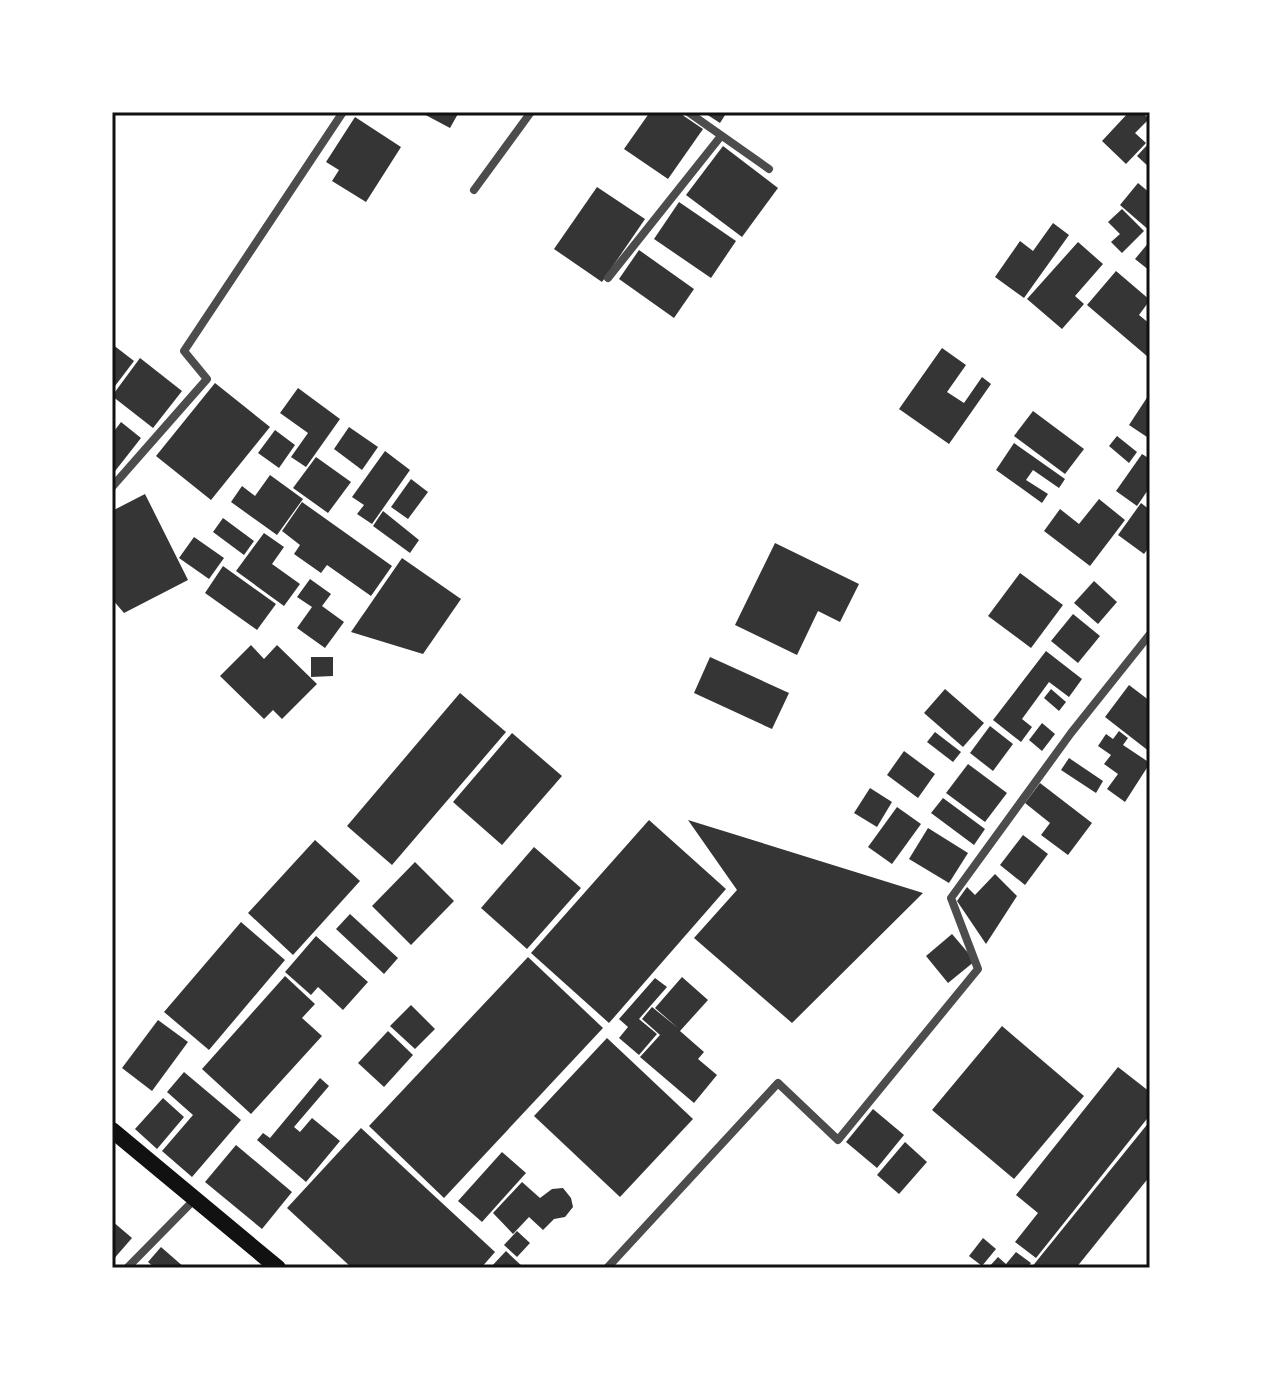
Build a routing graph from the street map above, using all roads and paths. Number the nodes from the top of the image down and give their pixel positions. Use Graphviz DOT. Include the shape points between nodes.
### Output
graph roads {
  1 [pos="343,112"];
  2 [pos="531,112"];
  3 [pos="688,112"];
  4 [pos="721,136"];
  5 [pos="769,169"];
  6 [pos="474,190"];
  7 [pos="608,278"];
  8 [pos="112,487"];
  9 [pos="1150,634"];
  10 [pos="112,1130"];
  11 [pos="194,1200"];
  12 [pos="127,1268"];
  13 [pos="278,1268"];
  14 [pos="607,1268"];
  1 -- 8 [label="street" via="184,351 207,379"];
  2 -- 6 [label="street"];
  3 -- 4 [label="street"];
  4 -- 5 [label="street"];
  4 -- 7 [label="street"];
  9 -- 14 [label="street" via="951,898 978,969 838,1140 778,1083"];
  10 -- 11 [label="main road"];
  11 -- 12 [label="street"];
  11 -- 13 [label="main road"];
}
